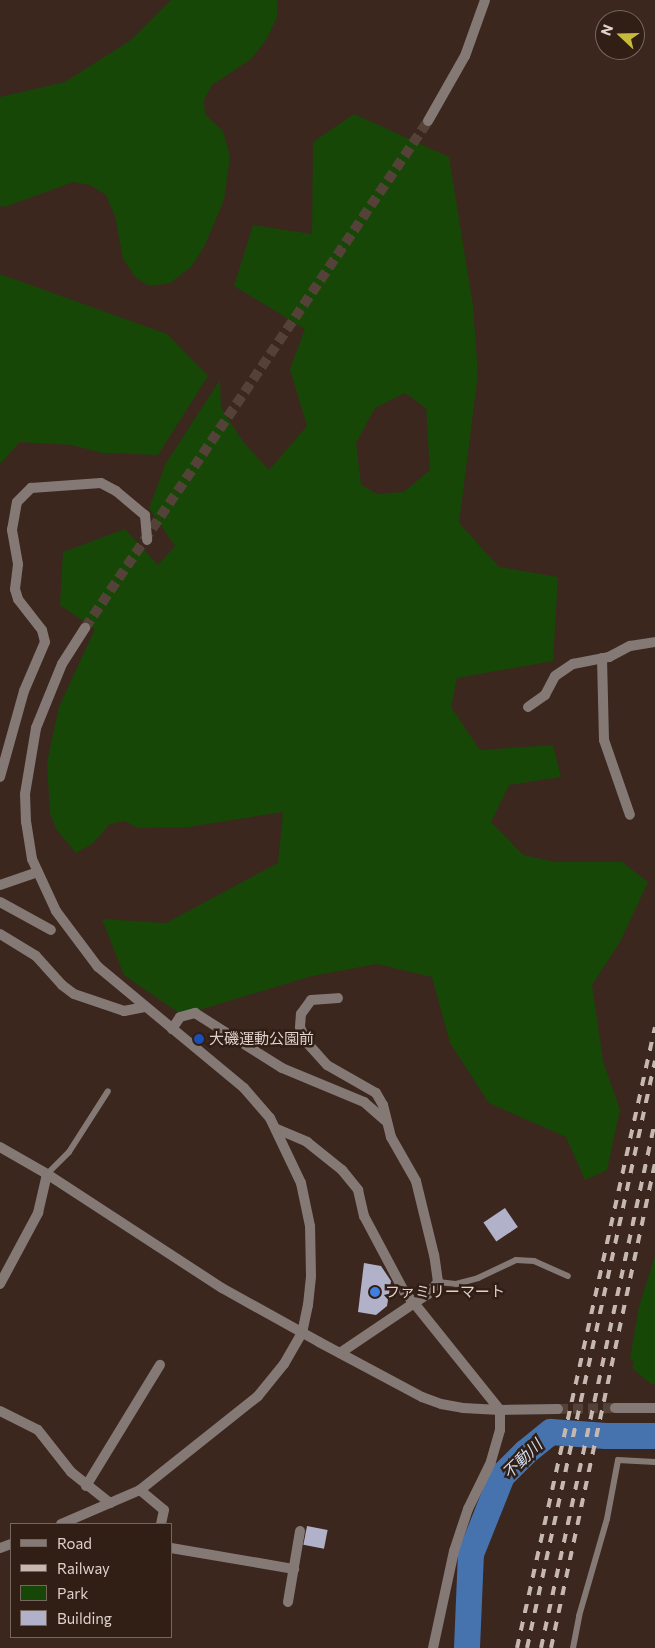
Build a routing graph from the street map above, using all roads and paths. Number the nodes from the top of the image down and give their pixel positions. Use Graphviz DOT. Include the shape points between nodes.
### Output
graph roads {
  1 [pos="486,0"];
  2 [pos="428,120"];
  3 [pos="147,540"];
  4 [pos="84,628"];
  5 [pos="655,642"];
  6 [pos="602,658"];
  7 [pos="528,707"];
  8 [pos="0,777"];
  9 [pos="630,815"];
  10 [pos="38,872"];
  11 [pos="0,885"];
  12 [pos="0,902"];
  13 [pos="51,930"];
  14 [pos="0,934"];
  15 [pos="338,998"];
  16 [pos="144,1007"];
  17 [pos="172,1029"];
  18 [pos="108,1091"];
  19 [pos="385,1120"];
  20 [pos="277,1129"];
  21 [pos="0,1147"];
  22 [pos="47,1174"];
  23 [pos="568,1276"];
  24 [pos="438,1282"];
  25 [pos="0,1284"];
  26 [pos="414,1303"];
  27 [pos="302,1333"];
  28 [pos="340,1353"];
  29 [pos="160,1364"];
  30 [pos="615,1408"];
  31 [pos="655,1408"];
  32 [pos="558,1409"];
  33 [pos="0,1410"];
  34 [pos="500,1410"];
  35 [pos="655,1462"];
  36 [pos="86,1486"];
  37 [pos="140,1490"];
  38 [pos="110,1503"];
  39 [pos="63,1523"];
  40 [pos="161,1523"];
  41 [pos="300,1531"];
  42 [pos="172,1548"];
  43 [pos="294,1569"];
  44 [pos="288,1602"];
  45 [pos="434,1648"];
  46 [pos="573,1648"];
  1 -- 2 [label="street" via="465,56"];
  3 -- 8 [label="street" via="145,515 101,483 31,488 17,502 12,530 18,564 15,589 21,604 42,630 45,642 24,691"];
  4 -- 10 [label="street" via="62,664 48,697 36,728 29,760 26,822 32,859"];
  5 -- 6 [label="street" via="630,646"];
  6 -- 7 [label="street" via="573,664 555,676 545,695"];
  6 -- 9 [label="street" via="604,740"];
  10 -- 11 [label="street"];
  10 -- 16 [label="street" via="56,911 84,950"];
  12 -- 13 [label="street"];
  14 -- 16 [label="street" via="36,956 74,994 124,1011"];
  15 -- 19 [label="street" via="311,1000 301,1014 300,1027 307,1043 327,1065 376,1093 383,1105"];
  16 -- 17 [label="street"];
  17 -- 19 [label="street" via="180,1017 195,1013 282,1068 364,1102"];
  17 -- 20 [label="street" via="244,1088"];
  18 -- 22 [label="lane" via="69,1152"];
  19 -- 24 [label="street" via="416,1181"];
  20 -- 26 [label="street" via="307,1142 342,1170 358,1190 364,1216 374,1237 405,1293"];
  20 -- 27 [label="street" via="301,1183 310,1226 311,1276"];
  21 -- 22 [label="street"];
  22 -- 25 [label="street" via="38,1213"];
  22 -- 27 [label="street" via="222,1288"];
  23 -- 24 [label="lane" via="534,1261 516,1260 478,1278 456,1284"];
  24 -- 26 [label="street"];
  26 -- 28 [label="street"];
  26 -- 34 [label="street"];
  27 -- 28 [label="street"];
  27 -- 37 [label="street" via="284,1364 258,1396"];
  28 -- 34 [label="street" via="441,1404"];
  29 -- 36 [label="street"];
  30 -- 31 [label="street"];
  32 -- 34 [label="street"];
  33 -- 36 [label="street" via="38,1430"];
  34 -- 45 [label="street" via="500,1430 491,1462 468,1509 454,1551"];
  35 -- 46 [label="lane" via="618,1460 607,1519"];
  36 -- 38 [label="street"];
  37 -- 38 [label="street"];
  37 -- 40 [label="street" via="164,1510"];
  38 -- 39 [label="street"];
  41 -- 43 [label="street"];
  42 -- 43 [label="street"];
  43 -- 44 [label="street"];
}
